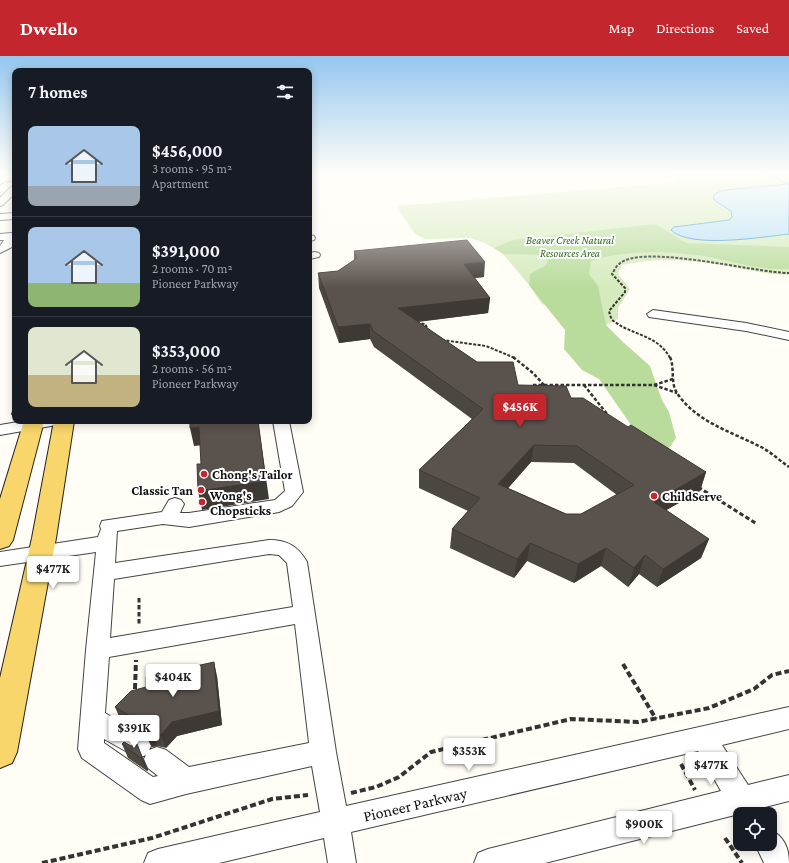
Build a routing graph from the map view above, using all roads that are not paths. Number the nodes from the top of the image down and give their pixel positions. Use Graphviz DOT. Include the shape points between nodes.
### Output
graph roads {
  1 [pos="12,216"];
  2 [pos="0,217"];
  3 [pos="8,239"];
  4 [pos="0,250"];
  5 [pos="653,314"];
  6 [pos="789,336"];
  7 [pos="30,424"];
  8 [pos="39,424"];
  9 [pos="63,424"];
  10 [pos="282,424"];
  11 [pos="0,430"];
  12 [pos="109,529"];
  13 [pos="0,540"];
  14 [pos="41,553"];
  15 [pos="0,559"];
  16 [pos="103,573"];
  17 [pos="304,614"];
  18 [pos="97,650"];
  19 [pos="789,718"];
  20 [pos="92,719"];
  21 [pos="704,738"];
  22 [pos="0,752"];
  23 [pos="323,752"];
  24 [pos="186,781"];
  25 [pos="789,788"];
  26 [pos="746,807"];
  27 [pos="333,810"];
  28 [pos="733,810"];
  29 [pos="772,851"];
  30 [pos="158,863"];
  31 [pos="342,863"];
  32 [pos="488,863"];
  33 [pos="780,863"];
  1 -- 2 [label="street"];
  3 -- 4 [label="street" via="7,247"];
  5 -- 6 [label="street" via="746,327"];
  7 -- 11 [label="street"];
  8 -- 13 [label="main road"];
  9 -- 14 [label="main road"];
  10 -- 12 [label="street" via="294,492 286,502 279,506 189,520 171,511"];
  12 -- 14 [label="street"];
  12 -- 16 [label="street"];
  14 -- 15 [label="street"];
  14 -- 22 [label="main road"];
  16 -- 17 [label="street" via="281,547 290,551 297,562"];
  16 -- 18 [label="street"];
  17 -- 18 [label="street"];
  17 -- 23 [label="street"];
  18 -- 20 [label="street"];
  19 -- 21 [label="street, Pioneer Parkway"];
  20 -- 24 [label="street" via="148,753"];
  20 -- 24 [label="street" via="91,749 150,791"];
  21 -- 26 [label="street"];
  21 -- 27 [label="street, Pioneer Parkway"];
  23 -- 24 [label="street"];
  23 -- 27 [label="street"];
  25 -- 26 [label="street"];
  27 -- 30 [label="street, Pioneer Parkway"];
  27 -- 31 [label="street"];
  28 -- 32 [label="street"];
  29 -- 33 [label="street"];
}
